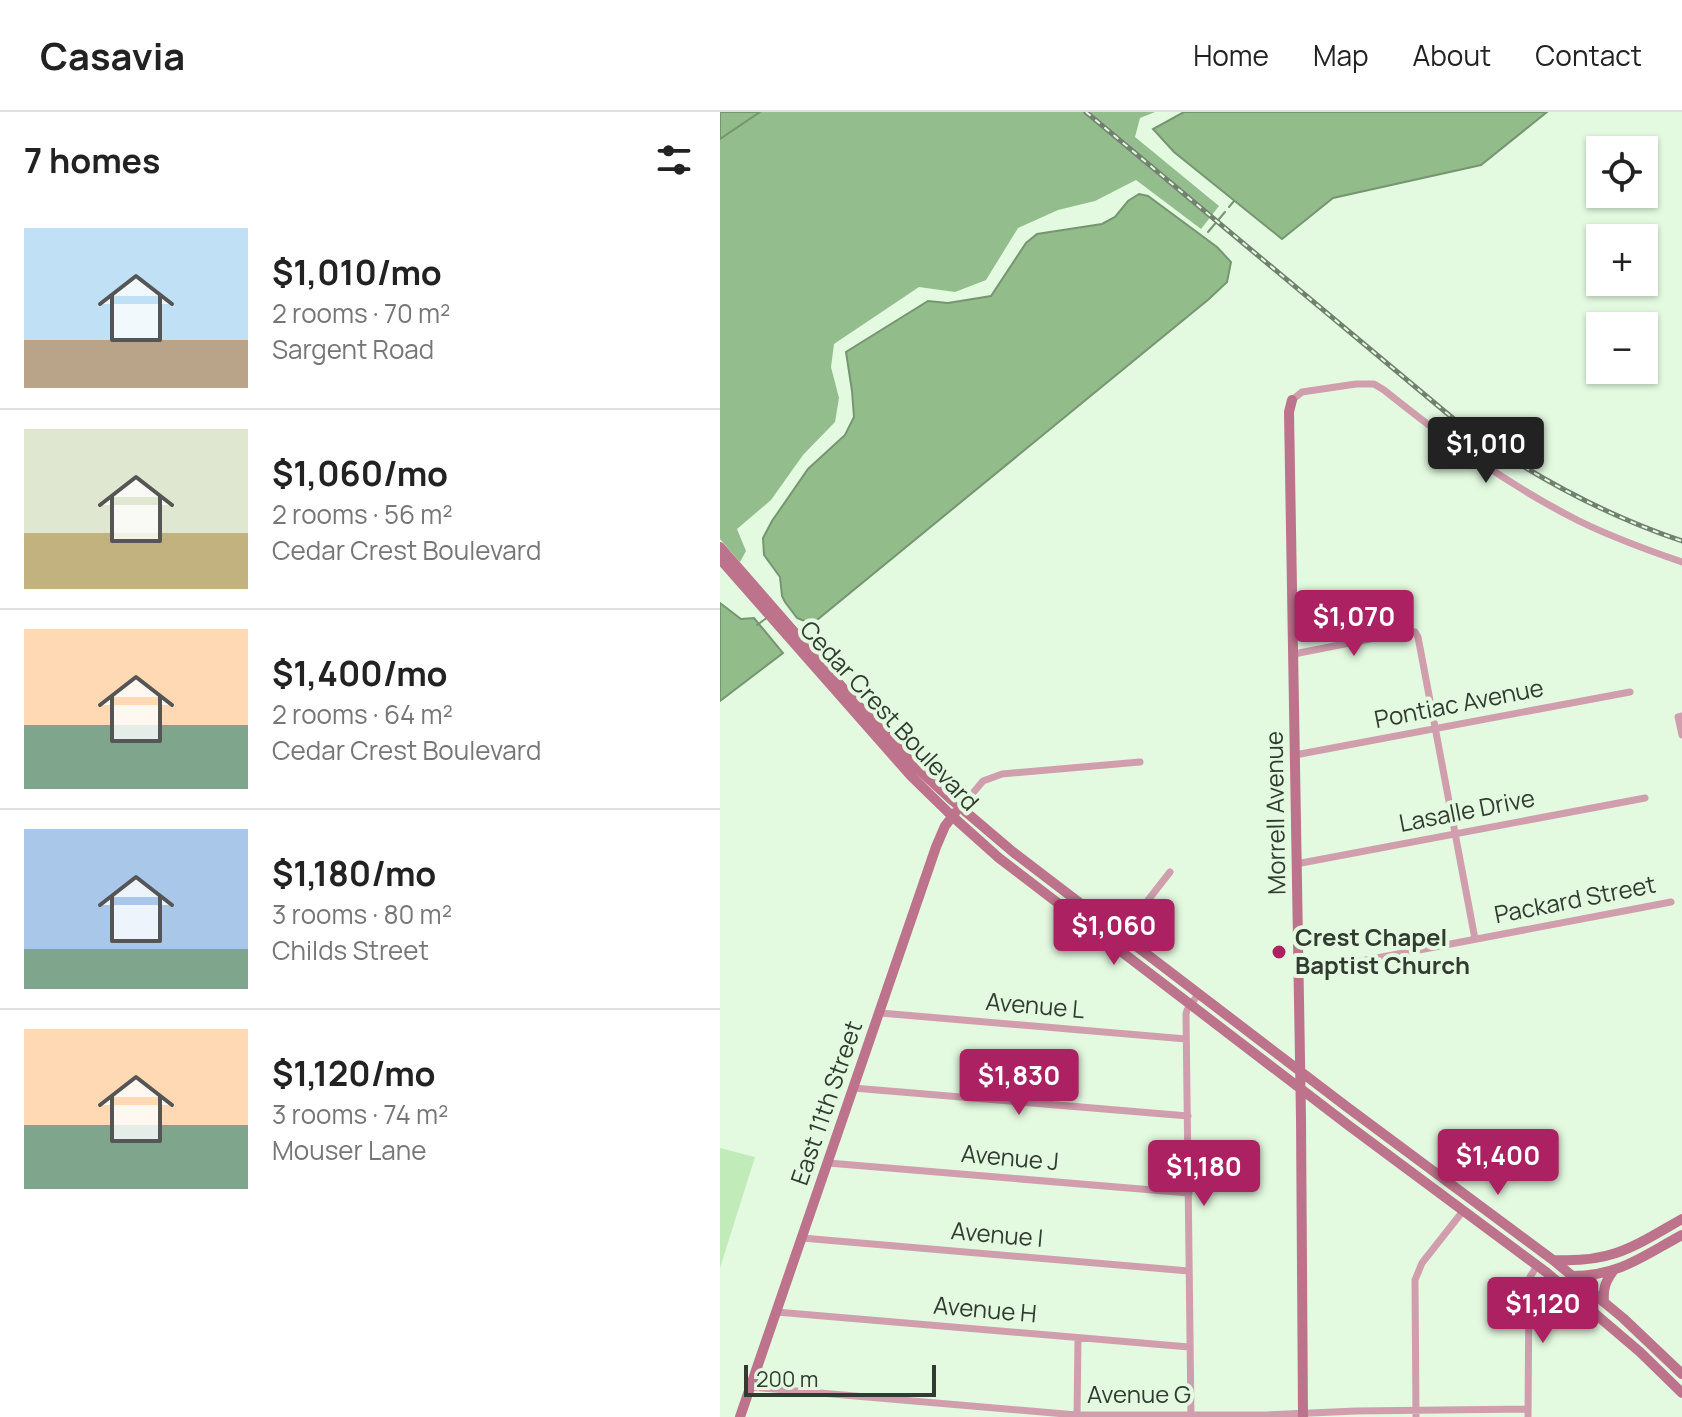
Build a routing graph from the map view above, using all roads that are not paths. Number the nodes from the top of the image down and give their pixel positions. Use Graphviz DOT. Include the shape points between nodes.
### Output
graph roads {
  1 [pos="1292,400"];
  2 [pos="720,547"];
  3 [pos="720,559"];
  4 [pos="1682,562"];
  5 [pos="1294,654"];
  6 [pos="1630,692"];
  7 [pos="853,705"];
  8 [pos="1680,716"];
  9 [pos="1436,729"];
  10 [pos="1682,735"];
  11 [pos="1295,755"];
  12 [pos="1140,762"];
  13 [pos="1645,798"];
  14 [pos="961,807"];
  15 [pos="952,816"];
  16 [pos="1456,834"];
  17 [pos="1296,864"];
  18 [pos="1170,872"];
  19 [pos="1671,902"];
  20 [pos="1121,933"];
  21 [pos="1475,939"];
  22 [pos="1113,945"];
  23 [pos="1298,973"];
  24 [pos="1199,993"];
  25 [pos="1190,1004"];
  26 [pos="880,1013"];
  27 [pos="1186,1039"];
  28 [pos="1299,1069"];
  29 [pos="1300,1087"];
  30 [pos="853,1088"];
  31 [pos="1188,1116"];
  32 [pos="828,1163"];
  33 [pos="1189,1193"];
  34 [pos="1471,1199"];
  35 [pos="1463,1211"];
  36 [pos="1682,1219"];
  37 [pos="1682,1235"];
  38 [pos="802,1238"];
  39 [pos="1553,1260"];
  40 [pos="1542,1269"];
  41 [pos="1189,1271"];
  42 [pos="1613,1271"];
  43 [pos="1573,1276"];
  44 [pos="1604,1302"];
  45 [pos="776,1312"];
  46 [pos="1623,1318"];
  47 [pos="1613,1328"];
  48 [pos="1078,1338"];
  49 [pos="1648,1342"];
  50 [pos="1189,1347"];
  51 [pos="1640,1352"];
  52 [pos="1682,1374"];
  53 [pos="750,1387"];
  54 [pos="1682,1393"];
  55 [pos="1528,1413"];
  56 [pos="1416,1414"];
  57 [pos="1303,1415"];
  58 [pos="1077,1416"];
  59 [pos="1191,1416"];
  60 [pos="740,1417"];
  1 -- 4 [label="street" via="1302,392 1374,384 1476,461 1545,502"];
  1 -- 5 [label="main road, Morrell Avenue"];
  2 -- 7 [label="main road, Cedar Crest Boulevard"];
  3 -- 7 [label="main road, Cedar Crest Boulevard"];
  5 -- 9 [label="street" via="1415,632"];
  5 -- 11 [label="main road, Morrell Avenue"];
  6 -- 9 [label="street, Pontiac Avenue"];
  7 -- 14 [label="main road, Cedar Crest Boulevard"];
  7 -- 15 [label="main road, Cedar Crest Boulevard"];
  8 -- 10 [label="street"];
  9 -- 11 [label="street, Pontiac Avenue"];
  9 -- 16 [label="street"];
  11 -- 17 [label="main road, Morrell Avenue"];
  12 -- 14 [label="street" via="1002,774 983,781"];
  13 -- 16 [label="street, Lasalle Drive"];
  14 -- 15 [label="main road, East 11th Street"];
  14 -- 20 [label="main road, Cedar Crest Boulevard"];
  15 -- 22 [label="main road, Cedar Crest Boulevard"];
  15 -- 26 [label="main road, East 11th Street" via="936,847"];
  16 -- 17 [label="street, Lasalle Drive"];
  16 -- 21 [label="street"];
  17 -- 23 [label="main road, Morrell Avenue"];
  18 -- 20 [label="street"];
  19 -- 21 [label="street, Packard Street"];
  20 -- 22 [label="street"];
  20 -- 24 [label="main road, Cedar Crest Boulevard"];
  21 -- 23 [label="street, Packard Street"];
  22 -- 25 [label="main road, Cedar Crest Boulevard"];
  23 -- 28 [label="main road, Morrell Avenue"];
  24 -- 25 [label="street"];
  24 -- 28 [label="main road, Cedar Crest Boulevard"];
  25 -- 27 [label="street"];
  25 -- 29 [label="main road, Cedar Crest Boulevard"];
  26 -- 27 [label="street, Avenue L"];
  26 -- 30 [label="main road, East 11th Street"];
  27 -- 31 [label="street"];
  28 -- 29 [label="main road, Morrell Avenue"];
  28 -- 34 [label="main road, Cedar Crest Boulevard"];
  29 -- 35 [label="main road, Cedar Crest Boulevard"];
  29 -- 57 [label="main road, Morrell Avenue"];
  30 -- 31 [label="street"];
  30 -- 32 [label="main road, East 11th Street"];
  31 -- 33 [label="street"];
  32 -- 33 [label="street, Avenue J"];
  32 -- 38 [label="main road, East 11th Street"];
  33 -- 41 [label="street"];
  34 -- 35 [label="main road"];
  34 -- 39 [label="main road, Cedar Crest Boulevard"];
  35 -- 40 [label="main road, Cedar Crest Boulevard"];
  35 -- 56 [label="street" via="1415,1280"];
  36 -- 39 [label="main road" via="1617,1254"];
  37 -- 42 [label="main road"];
  38 -- 41 [label="street, Avenue I"];
  38 -- 45 [label="main road, East 11th Street"];
  39 -- 40 [label="main road" via="1541,1262"];
  39 -- 43 [label="main road, Cedar Crest Boulevard"];
  40 -- 43 [label="main road"];
  40 -- 47 [label="main road, Cedar Crest Boulevard"];
  40 -- 55 [label="street" via="1529,1282"];
  41 -- 50 [label="street"];
  42 -- 43 [label="main road"];
  42 -- 44 [label="main road" via="1603,1290"];
  43 -- 44 [label="main road, Cedar Crest Boulevard"];
  44 -- 46 [label="main road, Cedar Crest Boulevard"];
  45 -- 48 [label="street, Avenue H"];
  45 -- 53 [label="main road, East 11th Street"];
  46 -- 47 [label="main road"];
  46 -- 49 [label="main road, Cedar Crest Boulevard"];
  47 -- 51 [label="main road, Cedar Crest Boulevard"];
  48 -- 50 [label="street, Avenue H"];
  48 -- 58 [label="street"];
  49 -- 51 [label="main road"];
  49 -- 52 [label="main road, Cedar Crest Boulevard"];
  50 -- 59 [label="street"];
  51 -- 54 [label="main road, Cedar Crest Boulevard"];
  53 -- 58 [label="street, Avenue G"];
  53 -- 60 [label="main road, East 11th Street"];
  55 -- 56 [label="street, Avenue G"];
  56 -- 57 [label="street, Avenue G"];
  57 -- 59 [label="street, Avenue G"];
  58 -- 59 [label="street, Avenue G"];
}
